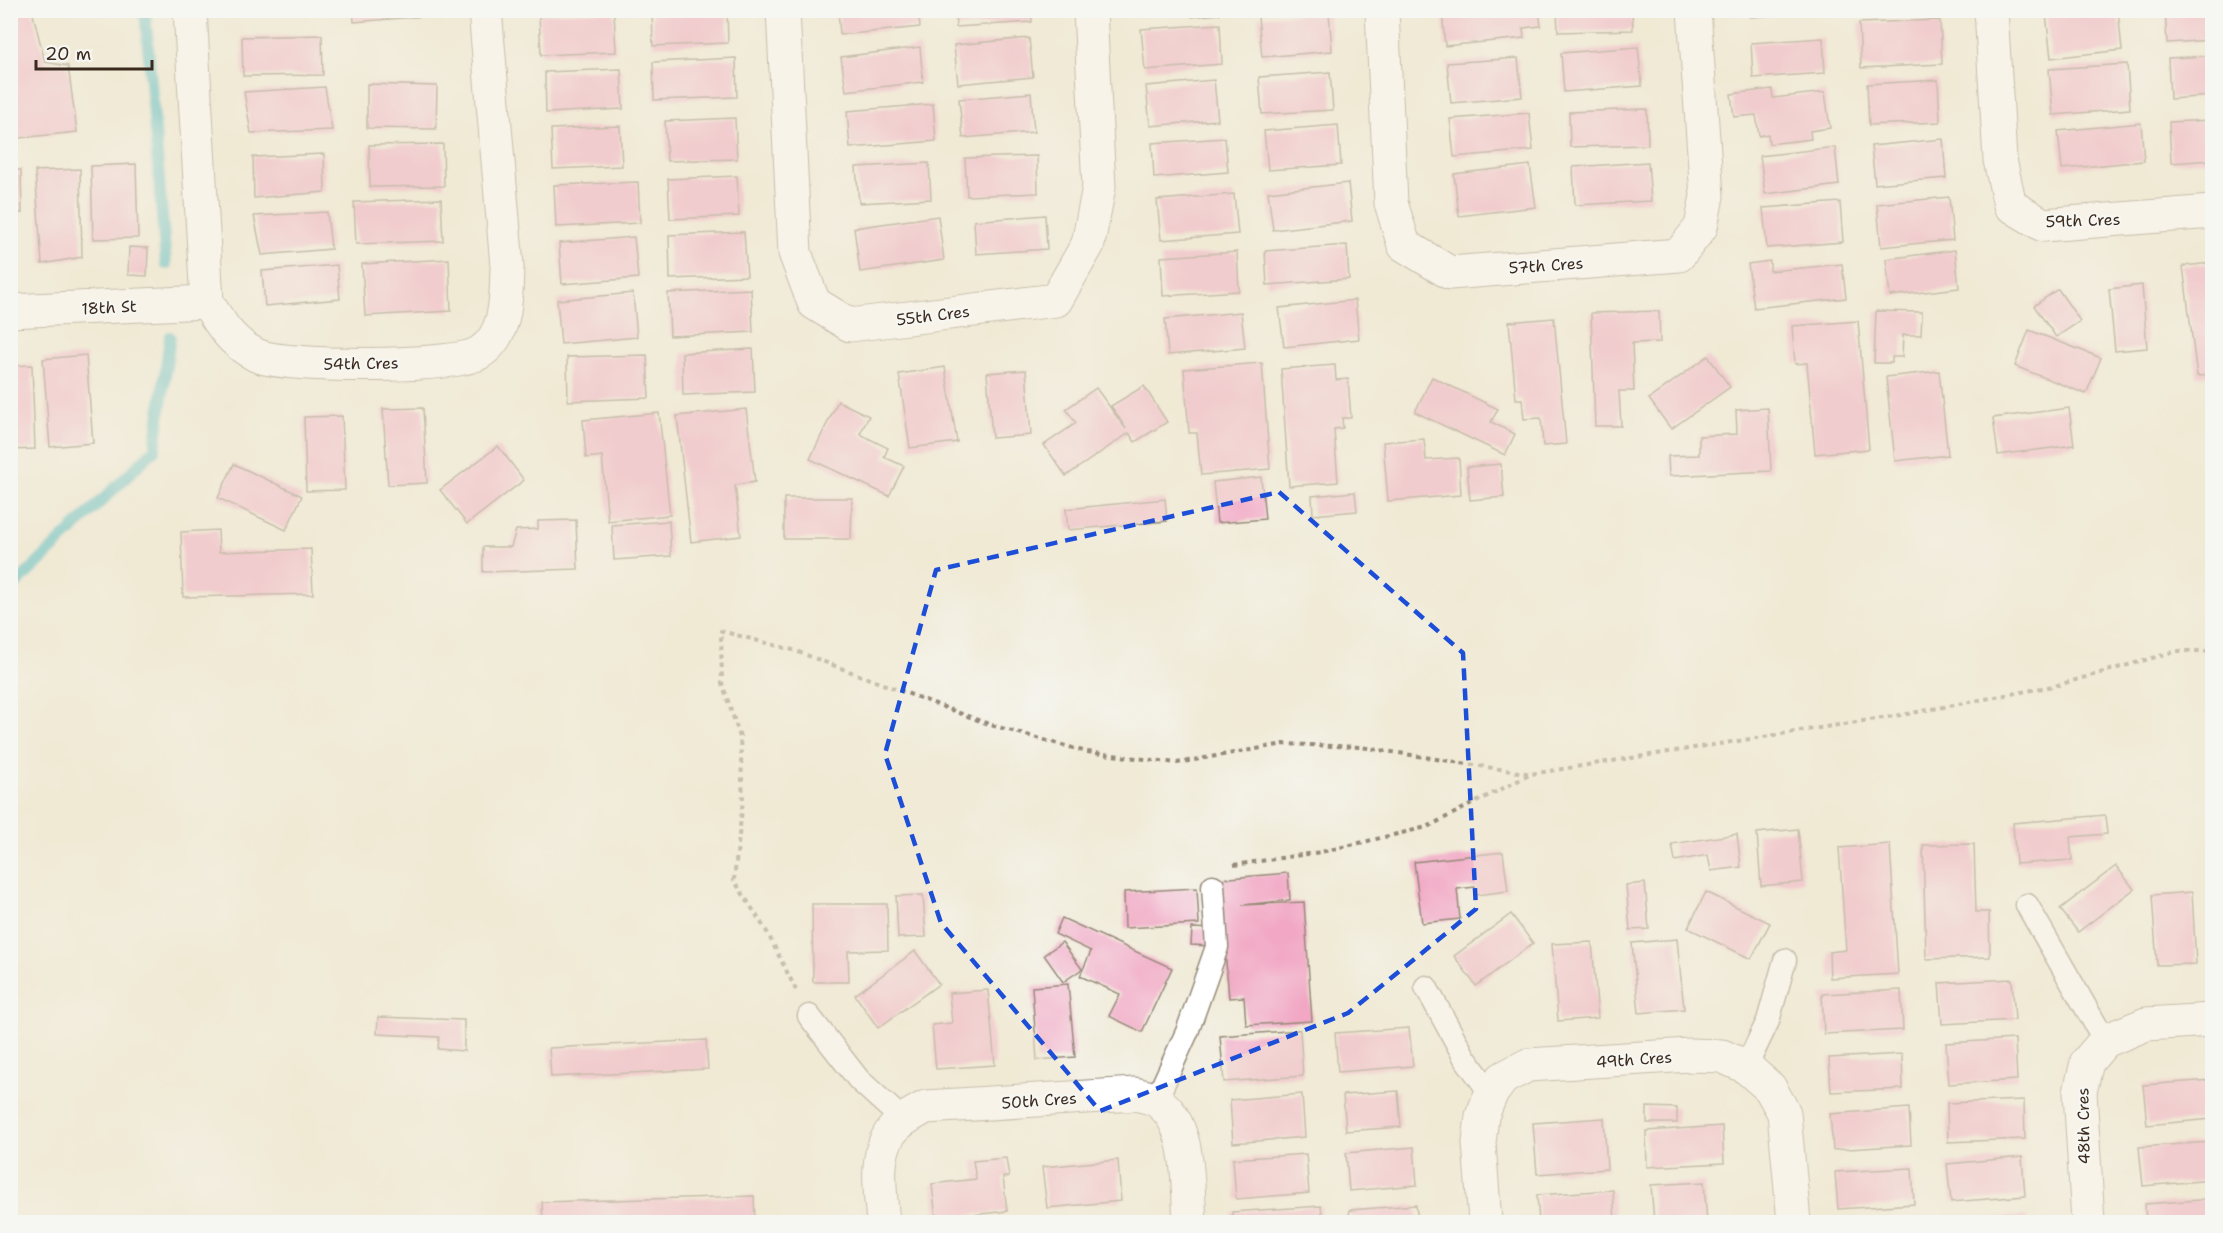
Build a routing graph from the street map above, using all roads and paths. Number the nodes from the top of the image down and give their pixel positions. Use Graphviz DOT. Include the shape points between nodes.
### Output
graph roads {
  1 [pos="190,10"];
  2 [pos="485,10"];
  3 [pos="783,10"];
  4 [pos="1090,10"];
  5 [pos="1382,10"];
  6 [pos="1694,10"];
  7 [pos="1991,10"];
  8 [pos="2212,212"];
  9 [pos="207,302"];
  10 [pos="10,311"];
  11 [pos="2212,651"];
  12 [pos="1531,774"];
  13 [pos="1213,886"];
  14 [pos="2027,905"];
  15 [pos="1785,960"];
  16 [pos="1426,987"];
  17 [pos="809,1016"];
  18 [pos="2212,1020"];
  19 [pos="2105,1041"];
  20 [pos="1746,1067"];
  21 [pos="1491,1094"];
  22 [pos="1156,1100"];
  23 [pos="903,1120"];
  24 [pos="883,1222"];
  25 [pos="1190,1222"];
  26 [pos="1485,1222"];
  27 [pos="1794,1222"];
  28 [pos="2088,1222"];
  1 -- 9 [label="street, 54th Cres"];
  2 -- 9 [label="street, 54th Cres" via="507,266 499,332 478,353 445,362 294,362 257,356 227,335"];
  3 -- 4 [label="street, 55th Cres" via="795,253 814,303 850,325 1056,300 1088,244 1099,188"];
  5 -- 6 [label="street, 57th Cres" via="1391,203 1404,245 1450,273 1679,255 1701,227 1707,196"];
  7 -- 8 [label="street, 59th Cres" via="2000,160 2010,205 2043,225"];
  9 -- 10 [label="street, 18th St"];
  11 -- 12 [label="path" via="2177,651 2058,685 1907,714"];
  12 -- 13 [label="path" via="1426,827 1321,852 1217,867"];
  12 -- 17 [label="path" via="1361,747 1284,744 1177,763 1087,752 991,725 793,650 721,631 722,683 740,737 743,790 734,880 767,932"];
  13 -- 22 [label="lane" via="1217,947 1187,1032"];
  14 -- 19 [label="lane"];
  15 -- 20 [label="lane" via="1768,1021"];
  16 -- 21 [label="lane" via="1465,1058"];
  17 -- 23 [label="lane" via="859,1080"];
  18 -- 19 [label="street, 48th Cres" via="2146,1024"];
  19 -- 28 [label="street, 48th Cres" via="2086,1062 2080,1092"];
  20 -- 21 [label="street, 49th Cres" via="1722,1056 1690,1055 1528,1065 1503,1078"];
  20 -- 27 [label="street, 49th Cres" via="1770,1088 1784,1113"];
  21 -- 26 [label="street, 49th Cres" via="1482,1116 1479,1143"];
  22 -- 23 [label="street, 50th Cres" via="1135,1094 926,1107"];
  22 -- 25 [label="street" via="1170,1113 1179,1132"];
  23 -- 24 [label="street, 50th Cres" via="889,1135 881,1158"];
}
